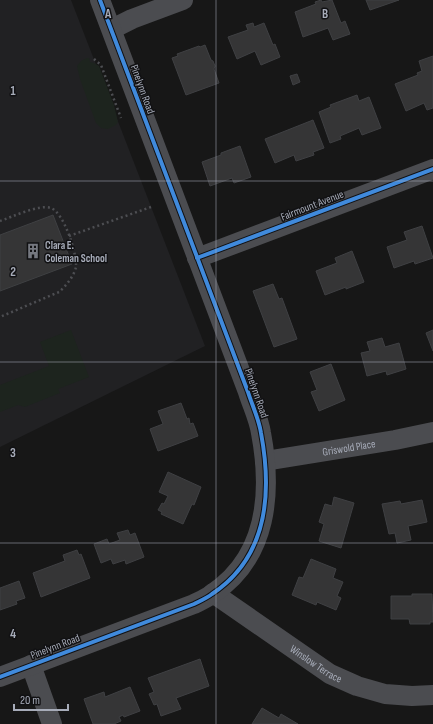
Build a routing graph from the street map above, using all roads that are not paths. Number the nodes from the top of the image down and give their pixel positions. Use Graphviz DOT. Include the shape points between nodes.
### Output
graph roads {
  1 [pos="100,0"];
  2 [pos="183,0"];
  3 [pos="112,29"];
  4 [pos="433,169"];
  5 [pos="197,258"];
  6 [pos="433,432"];
  7 [pos="265,461"];
  8 [pos="213,594"];
  9 [pos="31,665"];
  10 [pos="0,677"];
  11 [pos="433,695"];
  12 [pos="52,724"];
  1 -- 3 [label="street, Pinelynn Road"];
  2 -- 3 [label="street"];
  3 -- 5 [label="street, Pinelynn Road"];
  4 -- 5 [label="street, Fairmount Avenue"];
  5 -- 7 [label="street, Pinelynn Road" via="248,392 261,431"];
  6 -- 7 [label="street, Griswold Place"];
  7 -- 8 [label="street, Pinelynn Road" via="264,512 257,539 234,576"];
  8 -- 9 [label="street, Pinelynn Road" via="194,604"];
  8 -- 11 [label="street, Winslow Terrace" via="330,674 357,686 385,694"];
  9 -- 10 [label="street, Pinelynn Road"];
  9 -- 12 [label="street"];
}
